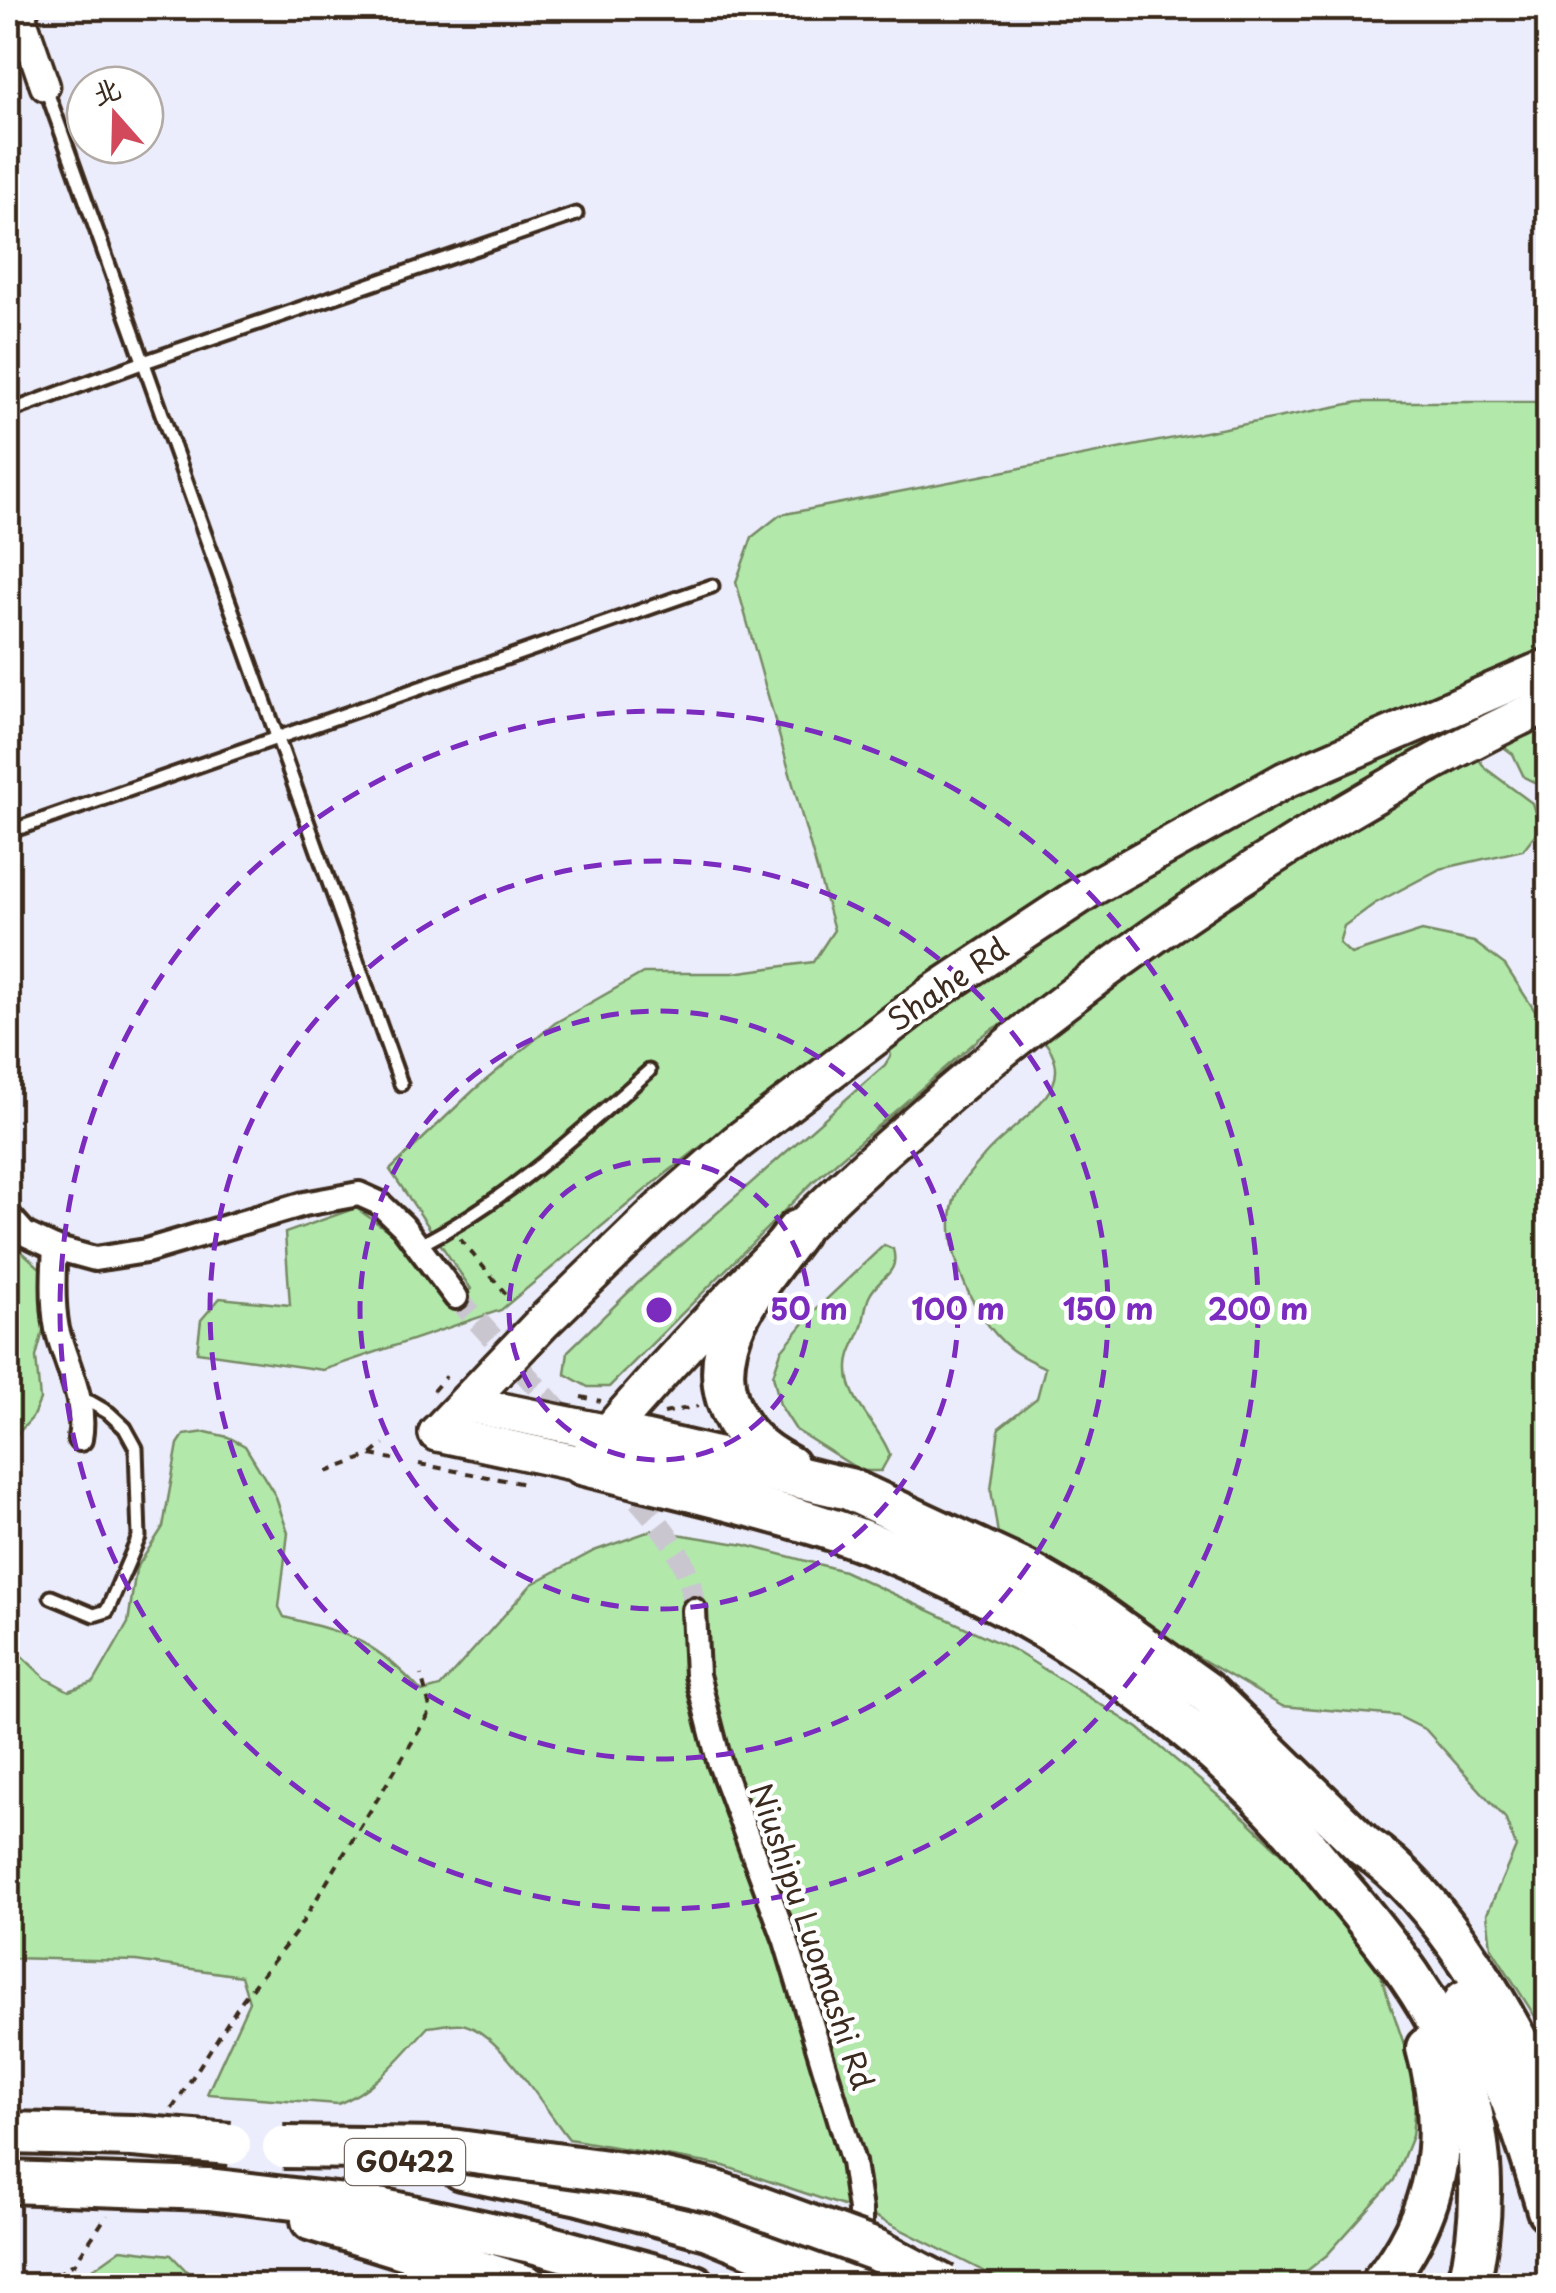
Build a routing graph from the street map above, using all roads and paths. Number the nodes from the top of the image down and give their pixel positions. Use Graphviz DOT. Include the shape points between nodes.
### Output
graph roads {
  1 [pos="19,8"];
  2 [pos="8,11"];
  3 [pos="45,86"];
  4 [pos="576,214"];
  5 [pos="144,363"];
  6 [pos="8,412"];
  7 [pos="712,586"];
  8 [pos="1548,667"];
  9 [pos="1548,704"];
  10 [pos="278,738"];
  11 [pos="8,832"];
  12 [pos="649,1071"];
  13 [pos="401,1084"];
  14 [pos="8,1215"];
  15 [pos="452,1229"];
  16 [pos="797,1231"];
  17 [pos="418,1246"];
  18 [pos="55,1248"];
  19 [pos="456,1298"];
  20 [pos="511,1300"];
  21 [pos="444,1368"];
  22 [pos="433,1390"];
  23 [pos="80,1401"];
  24 [pos="467,1404"];
  25 [pos="700,1405"];
  26 [pos="668,1414"];
  27 [pos="608,1433"];
  28 [pos="80,1438"];
  29 [pos="384,1444"];
  30 [pos="372,1455"];
  31 [pos="392,1459"];
  32 [pos="419,1464"];
  33 [pos="582,1464"];
  34 [pos="326,1472"];
  35 [pos="525,1484"];
  36 [pos="837,1485"];
  37 [pos="51,1597"];
  38 [pos="694,1610"];
  39 [pos="420,1676"];
  40 [pos="1364,1846"];
  41 [pos="1352,1902"];
  42 [pos="1548,2103"];
  43 [pos="168,2117"];
  44 [pos="8,2134"];
  45 [pos="282,2147"];
  46 [pos="8,2182"];
  47 [pos="208,2189"];
  48 [pos="1548,2210"];
  49 [pos="110,2211"];
  50 [pos="46,2286"];
  51 [pos="526,2286"];
  52 [pos="694,2286"];
  53 [pos="848,2286"];
  54 [pos="860,2286"];
  55 [pos="944,2286"];
  56 [pos="1380,2286"];
  57 [pos="1468,2286"];
  1 -- 2 [label="main road"];
  1 -- 3 [label="street"];
  3 -- 5 [label="lane"];
  4 -- 5 [label="lane"];
  5 -- 6 [label="lane"];
  5 -- 10 [label="lane"];
  7 -- 10 [label="lane"];
  8 -- 24 [label="main road, Shahe Rd" via="1285,780 997,949 736,1144 589,1276"];
  9 -- 16 [label="main road" via="1386,788 1181,916 1004,1049"];
  10 -- 11 [label="lane"];
  10 -- 13 [label="lane"];
  12 -- 15 [label="lane" via="546,1164"];
  14 -- 18 [label="street" via="25,1234"];
  15 -- 17 [label="lane"];
  15 -- 20 [label="path"];
  16 -- 27 [label="main road"];
  16 -- 36 [label="highway" via="756,1316 750,1381 758,1409 786,1444"];
  17 -- 18 [label="street" via="388,1211 359,1194 114,1258"];
  17 -- 19 [label="street"];
  18 -- 23 [label="street" via="55,1318"];
  21 -- 22 [label="path" via="446,1376"];
  23 -- 28 [label="street"];
  23 -- 37 [label="lane" via="109,1413 132,1438 139,1537 106,1611 94,1615"];
  24 -- 27 [label="main road"];
  24 -- 33 [label="main road, Shahe Rd" via="437,1433"];
  25 -- 26 [label="path"];
  27 -- 33 [label="main road"];
  27 -- 36 [label="highway"];
  29 -- 30 [label="path"];
  30 -- 31 [label="path"];
  30 -- 34 [label="path"];
  32 -- 35 [label="path"];
  33 -- 41 [label="highway" via="822,1526 984,1594 1038,1624 1217,1755"];
  36 -- 40 [label="highway" via="1025,1572 1149,1649 1220,1705"];
  38 -- 54 [label="street, Niushipu Luomashi Rd" via="701,1696 719,1761 786,1941 845,2130 860,2210"];
  39 -- 43 [label="path" via="431,1711 297,1930 243,1999"];
  40 -- 42 [label="highway" via="1392,1864 1444,1926"];
  40 -- 48 [label="highway" via="1475,2018 1514,2106"];
  41 -- 56 [label="highway" via="1414,2011 1440,2104 1434,2182 1400,2261"];
  41 -- 57 [label="highway" via="1422,1993 1466,2090 1481,2193"];
  44 -- 45 [label="highway, G0422, bridge"];
  45 -- 53 [label="highway, G0422" via="490,2173 579,2194 708,2229"];
  45 -- 55 [label="highway, bridge" via="444,2149 652,2177 717,2192 876,2250"];
  46 -- 47 [label="highway, G0422, bridge"];
  47 -- 51 [label="highway"];
  47 -- 52 [label="highway, G0422" via="379,2208"];
  49 -- 50 [label="path" via="75,2262"];
}
